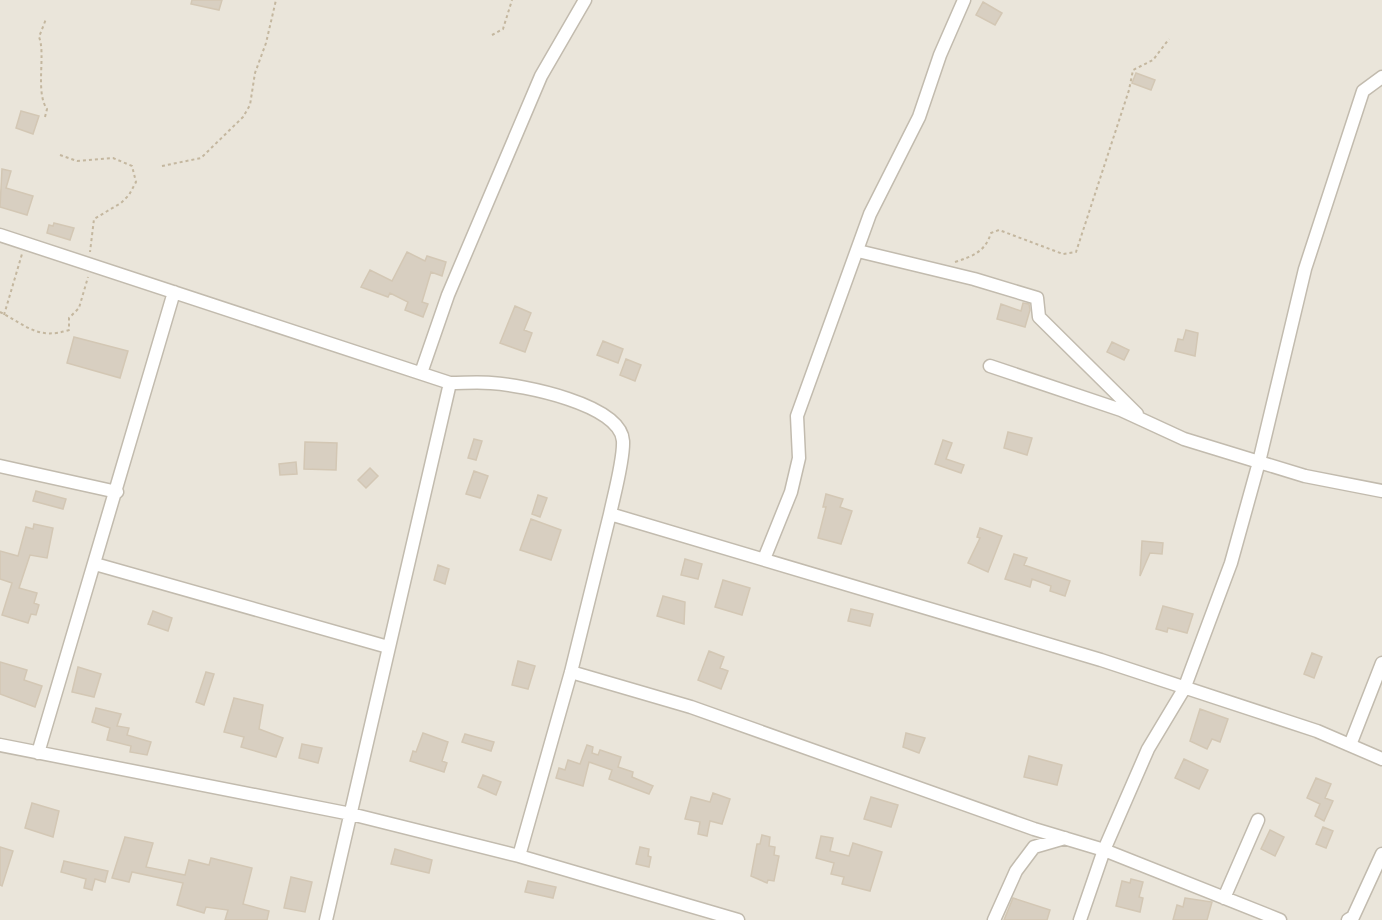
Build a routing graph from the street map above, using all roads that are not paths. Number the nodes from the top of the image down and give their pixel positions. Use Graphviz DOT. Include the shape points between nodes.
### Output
graph roads {
  1 [pos="585,0"];
  2 [pos="964,0"];
  3 [pos="1382,77"];
  4 [pos="0,235"];
  5 [pos="858,251"];
  6 [pos="174,292"];
  7 [pos="990,366"];
  8 [pos="421,373"];
  9 [pos="450,383"];
  10 [pos="1144,420"];
  11 [pos="1259,462"];
  12 [pos="0,466"];
  13 [pos="1382,490"];
  14 [pos="117,492"];
  15 [pos="610,514"];
  16 [pos="764,559"];
  17 [pos="95,564"];
  18 [pos="388,647"];
  19 [pos="1382,663"];
  20 [pos="570,672"];
  21 [pos="1184,688"];
  22 [pos="0,745"];
  23 [pos="1350,745"];
  24 [pos="38,753"];
  25 [pos="1382,759"];
  26 [pos="351,814"];
  27 [pos="1258,820"];
  28 [pos="1065,838"];
  29 [pos="1104,850"];
  30 [pos="1382,854"];
  31 [pos="519,856"];
  32 [pos="1224,898"];
  33 [pos="1254,915"];
  34 [pos="326,920"];
  35 [pos="738,920"];
  36 [pos="994,920"];
  37 [pos="1080,920"];
  38 [pos="1280,920"];
  39 [pos="1348,920"];
  1 -- 8 [label="street" via="541,76 448,295"];
  2 -- 5 [label="street" via="919,117 870,214"];
  3 -- 11 [label="street" via="1363,91 1325,204 1305,269"];
  4 -- 6 [label="street"];
  5 -- 10 [label="street" via="1037,298 1040,317"];
  5 -- 16 [label="street" via="797,416 799,458 791,492"];
  6 -- 8 [label="street"];
  6 -- 14 [label="street"];
  7 -- 10 [label="street"];
  8 -- 9 [label="street"];
  9 -- 15 [label="street" via="491,383 539,390 586,406 612,420 624,442"];
  9 -- 18 [label="street"];
  10 -- 11 [label="street" via="1184,439"];
  11 -- 13 [label="street" via="1305,476"];
  11 -- 21 [label="street" via="1231,562"];
  12 -- 14 [label="street"];
  14 -- 17 [label="street"];
  15 -- 16 [label="street"];
  15 -- 20 [label="street"];
  16 -- 21 [label="street"];
  17 -- 18 [label="street"];
  17 -- 24 [label="street"];
  18 -- 26 [label="street"];
  19 -- 23 [label="street"];
  20 -- 28 [label="street" via="690,706"];
  20 -- 31 [label="street"];
  21 -- 23 [label="street"];
  21 -- 29 [label="street" via="1148,749"];
  22 -- 24 [label="street"];
  23 -- 25 [label="street"];
  24 -- 26 [label="street"];
  26 -- 31 [label="street"];
  26 -- 34 [label="street"];
  27 -- 32 [label="street"];
  28 -- 29 [label="street"];
  28 -- 36 [label="street" via="1034,847 1016,871"];
  29 -- 32 [label="street"];
  29 -- 37 [label="street"];
  30 -- 39 [label="street" via="1353,917"];
  31 -- 35 [label="street"];
  32 -- 33 [label="street"];
  33 -- 38 [label="street"];
}
